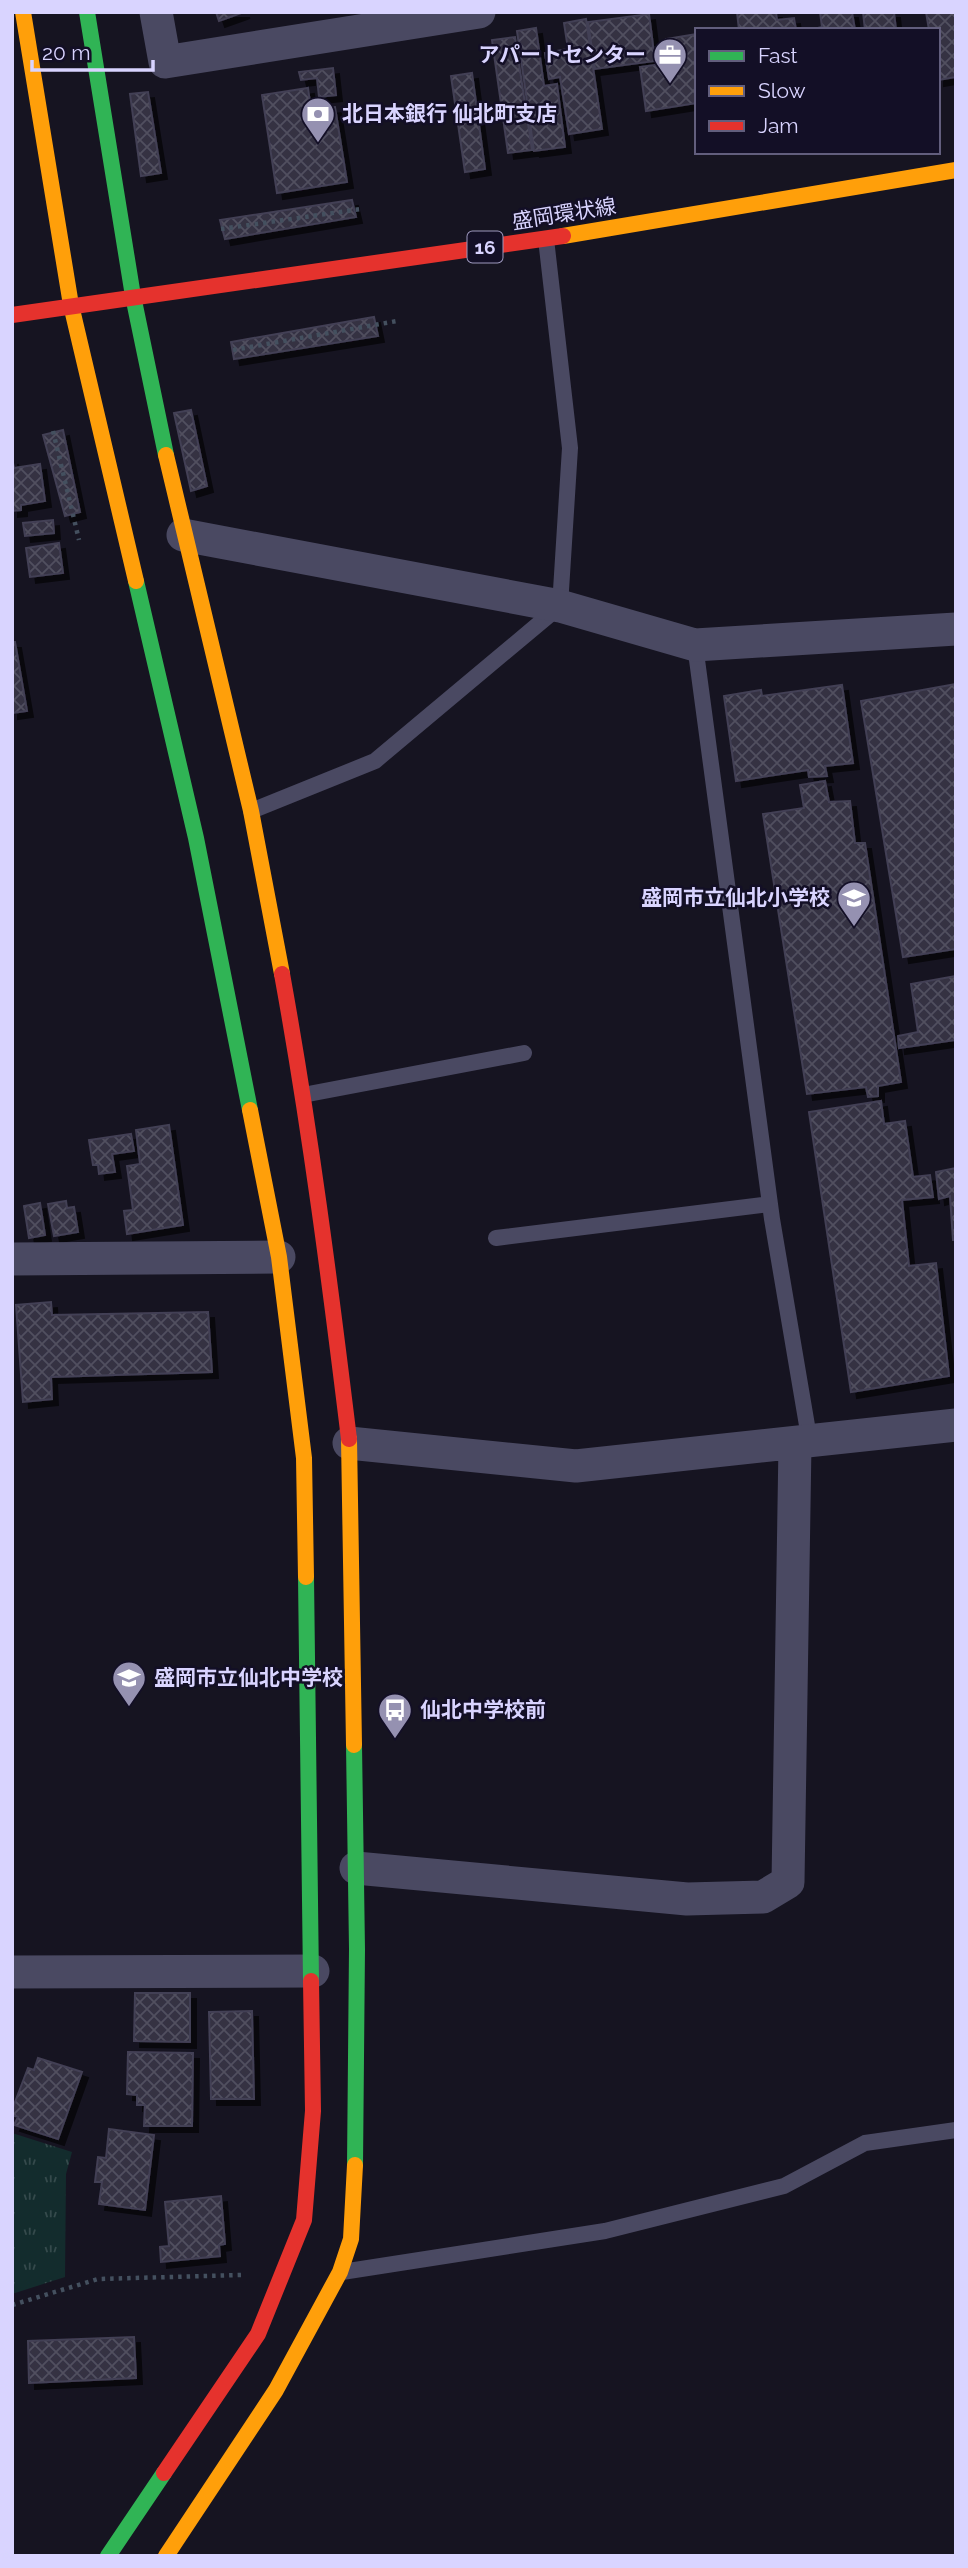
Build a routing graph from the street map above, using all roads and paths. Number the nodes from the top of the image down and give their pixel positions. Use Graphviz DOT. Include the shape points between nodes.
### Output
graph roads {
  1 [pos="23,12"];
  2 [pos="87,12"];
  3 [pos="156,12"];
  4 [pos="479,12"];
  5 [pos="956,170"];
  6 [pos="361,209"];
  7 [pos="220,229"];
  8 [pos="546,239"];
  9 [pos="133,296"];
  10 [pos="71,305"];
  11 [pos="12,315"];
  12 [pos="397,321"];
  13 [pos="233,351"];
  14 [pos="53,431"];
  15 [pos="183,535"];
  16 [pos="79,540"];
  17 [pos="560,606"];
  18 [pos="956,629"];
  19 [pos="695,645"];
  20 [pos="251,810"];
  21 [pos="524,1053"];
  22 [pos="303,1095"];
  23 [pos="770,1204"];
  24 [pos="496,1238"];
  25 [pos="279,1257"];
  26 [pos="12,1259"];
  27 [pos="956,1424"];
  28 [pos="349,1443"];
  29 [pos="803,1443"];
  30 [pos="356,1868"];
  31 [pos="313,1970"];
  32 [pos="12,1972"];
  33 [pos="956,2130"];
  34 [pos="340,2272"];
  35 [pos="245,2275"];
  36 [pos="12,2305"];
  37 [pos="108,2556"];
  38 [pos="166,2556"];
  1 -- 10 [label="street"];
  2 -- 9 [label="street"];
  3 -- 4 [label="street" via="165,62"];
  5 -- 8 [label="street, 盛岡環状線 / 16"];
  6 -- 7 [label="path"];
  8 -- 9 [label="street, 盛岡環状線 / 16"];
  8 -- 17 [label="lane" via="570,448"];
  9 -- 10 [label="street, 盛岡環状線 / 16"];
  9 -- 15 [label="street"];
  10 -- 11 [label="street, 盛岡環状線 / 16"];
  10 -- 25 [label="street" via="196,838"];
  12 -- 13 [label="path"];
  14 -- 16 [label="path"];
  15 -- 17 [label="street"];
  15 -- 20 [label="street"];
  17 -- 19 [label="street"];
  17 -- 20 [label="lane" via="375,761"];
  18 -- 19 [label="street"];
  19 -- 23 [label="lane"];
  20 -- 22 [label="street"];
  21 -- 22 [label="lane"];
  22 -- 28 [label="street"];
  23 -- 24 [label="lane"];
  23 -- 29 [label="lane"];
  25 -- 26 [label="street"];
  25 -- 31 [label="street" via="304,1458"];
  27 -- 29 [label="street"];
  28 -- 29 [label="street" via="576,1466"];
  28 -- 30 [label="street"];
  29 -- 30 [label="street" via="788,1882 763,1897 687,1899"];
  30 -- 34 [label="street" via="355,2199 351,2239"];
  31 -- 32 [label="street"];
  31 -- 37 [label="street" via="313,2111 304,2220 258,2334"];
  33 -- 34 [label="lane" via="865,2143 785,2186 606,2231"];
  34 -- 38 [label="street" via="276,2390"];
  35 -- 36 [label="path" via="98,2279"];
}
